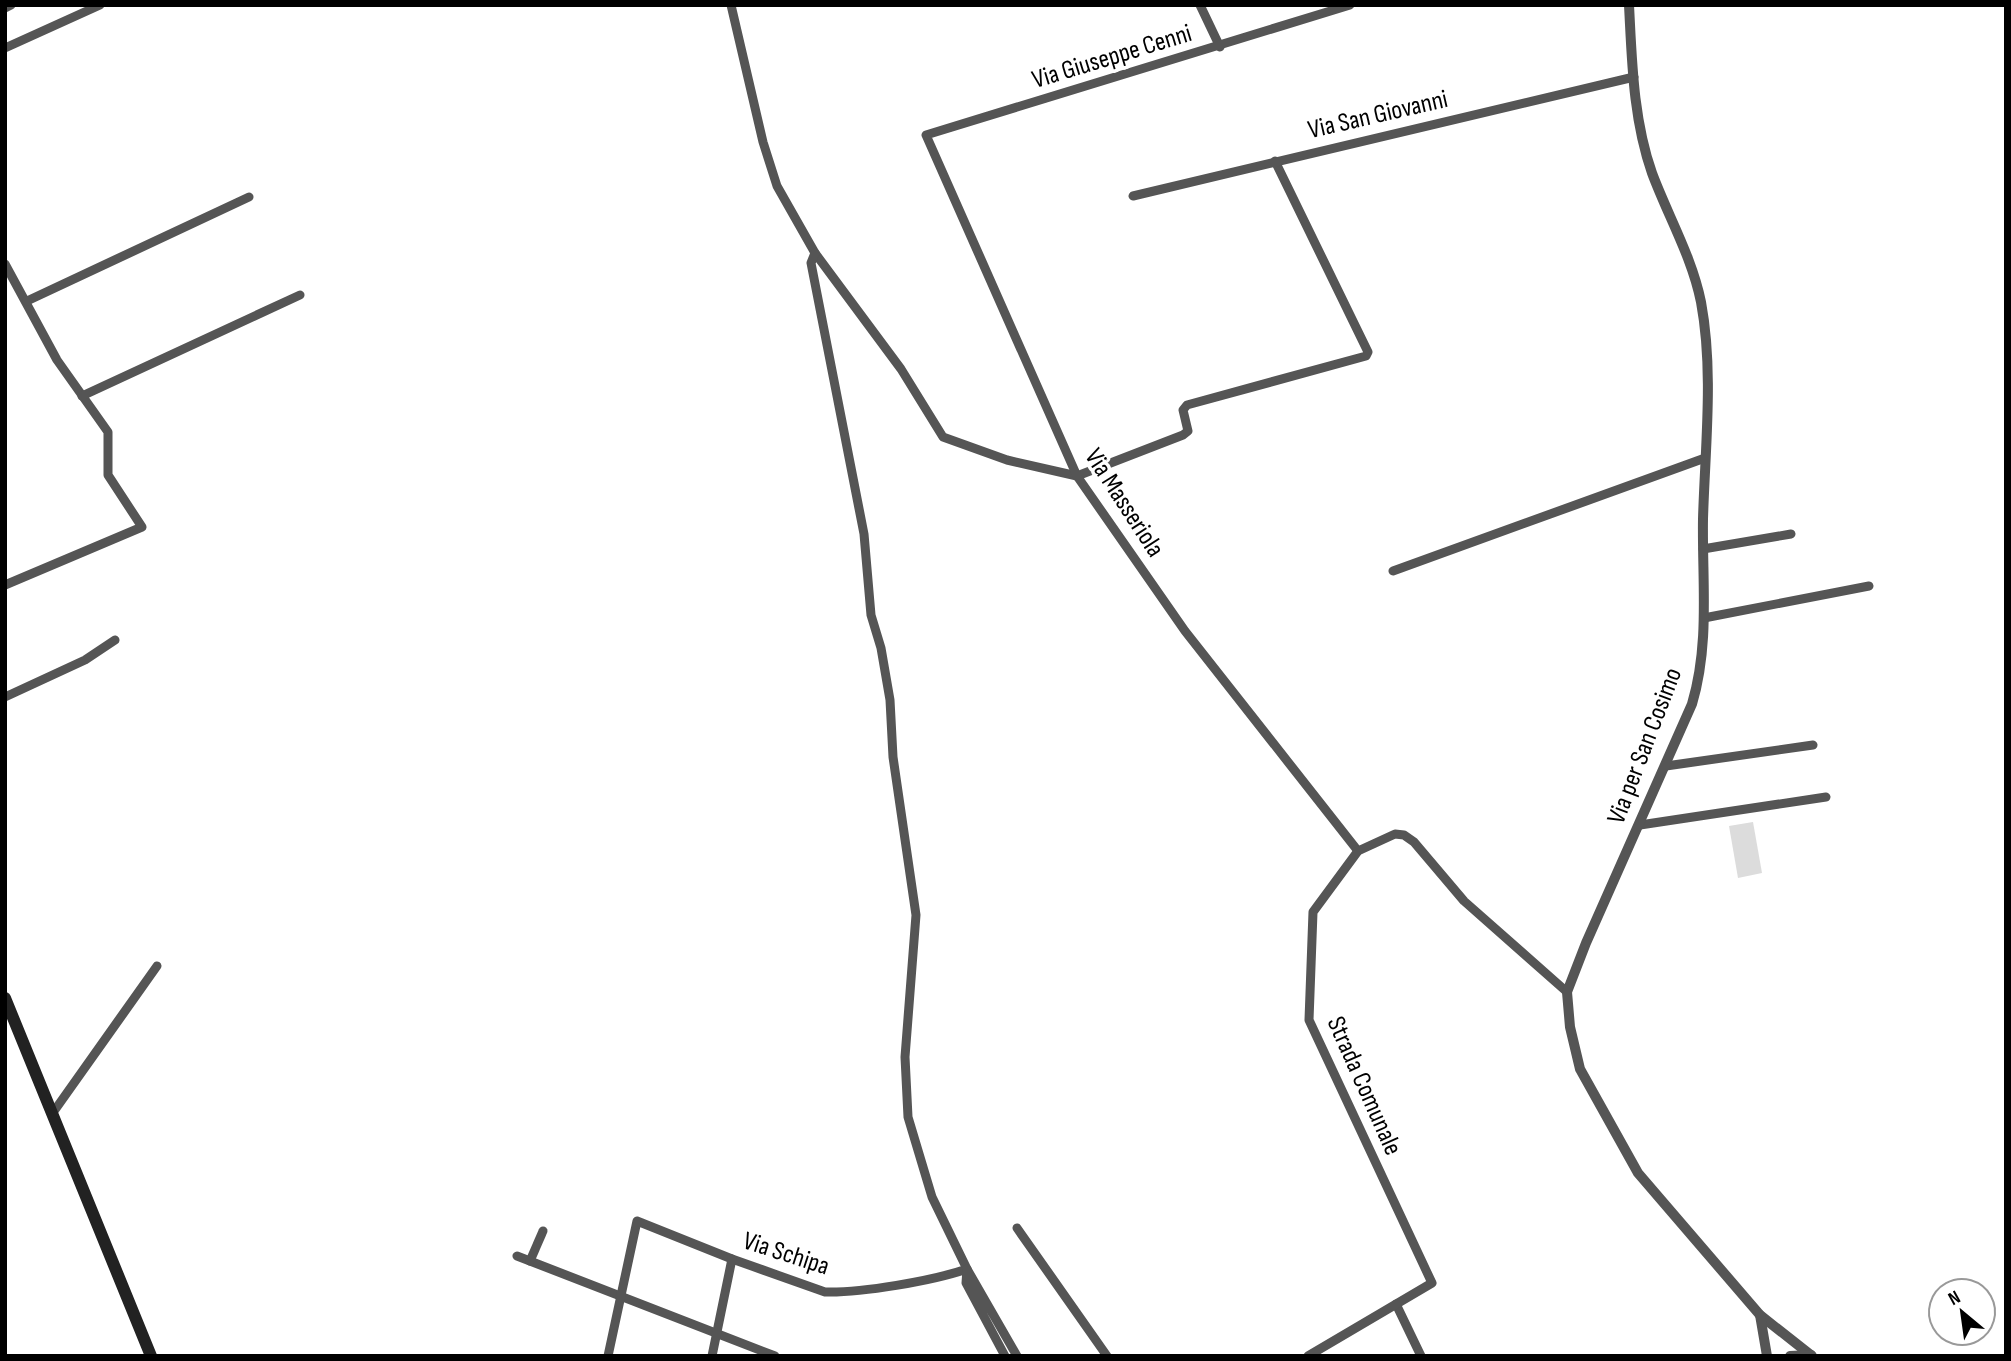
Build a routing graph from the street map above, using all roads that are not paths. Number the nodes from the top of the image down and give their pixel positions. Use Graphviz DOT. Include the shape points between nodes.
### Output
graph roads {
  1 [pos="11,5"];
  2 [pos="100,5"];
  3 [pos="731,5"];
  4 [pos="1200,5"];
  5 [pos="1350,5"];
  6 [pos="1629,5"];
  7 [pos="5,8"];
  8 [pos="1220,47"];
  9 [pos="5,48"];
  10 [pos="1634,77"];
  11 [pos="926,135"];
  12 [pos="1275,160"];
  13 [pos="1133,196"];
  14 [pos="249,197"];
  15 [pos="815,253"];
  16 [pos="5,264"];
  17 [pos="300,295"];
  18 [pos="27,301"];
  19 [pos="82,396"];
  20 [pos="1705,458"];
  21 [pos="1077,476"];
  22 [pos="1791,534"];
  23 [pos="1703,549"];
  24 [pos="1393,571"];
  25 [pos="5,585"];
  26 [pos="1869,586"];
  27 [pos="1704,618"];
  28 [pos="115,640"];
  29 [pos="5,697"];
  30 [pos="1813,745"];
  31 [pos="1666,766"];
  32 [pos="1826,797"];
  33 [pos="1640,825"];
  34 [pos="1358,851"];
  35 [pos="157,966"];
  36 [pos="1567,992"];
  37 [pos="5,998"];
  38 [pos="52,1114"];
  39 [pos="1017,1228"];
  40 [pos="543,1231"];
  41 [pos="517,1256"];
  42 [pos="732,1259"];
  43 [pos="530,1261"];
  44 [pos="967,1269"];
  45 [pos="622,1296"];
  46 [pos="1396,1304"];
  47 [pos="1760,1315"];
  48 [pos="716,1333"];
  49 [pos="1811,1355"];
  50 [pos="150,1356"];
  51 [pos="608,1356"];
  52 [pos="712,1356"];
  53 [pos="775,1356"];
  54 [pos="1005,1356"];
  55 [pos="1017,1356"];
  56 [pos="1107,1356"];
  57 [pos="1308,1356"];
  58 [pos="1421,1356"];
  59 [pos="1767,1356"];
  60 [pos="1790,1356"];
  1 -- 7 [label="street"];
  2 -- 9 [label="street"];
  3 -- 15 [label="street" via="771,166"];
  4 -- 8 [label="street"];
  5 -- 8 [label="street, Via Giuseppe Cenni"];
  6 -- 10 [label="street, Via per San Cosimo"];
  8 -- 11 [label="street, Via Giuseppe Cenni"];
  10 -- 12 [label="street, Via San Giovanni"];
  10 -- 20 [label="street, Via per San Cosimo" via="1638,121 1651,171 1692,265 1701,302 1706,349"];
  11 -- 21 [label="street, Via Masseriola"];
  12 -- 13 [label="street, Via San Giovanni"];
  12 -- 21 [label="street" via="1366,356 1187,405 1183,410 1188,431 1183,435"];
  14 -- 18 [label="street"];
  15 -- 21 [label="street" via="901,369 943,437 1007,460"];
  15 -- 44 [label="street" via="811,263 864,534 871,615 890,700 893,757 916,915 905,1057 908,1118 932,1197"];
  16 -- 18 [label="street"];
  17 -- 19 [label="street"];
  18 -- 19 [label="street" via="57,360"];
  19 -- 25 [label="street" via="108,432 108,475 142,527"];
  20 -- 23 [label="street, Via per San Cosimo"];
  20 -- 24 [label="street"];
  21 -- 34 [label="street, Via Masseriola" via="1185,631"];
  22 -- 23 [label="street"];
  23 -- 27 [label="street, Via per San Cosimo"];
  26 -- 27 [label="street"];
  27 -- 31 [label="street, Via per San Cosimo" via="1696,688"];
  28 -- 29 [label="street" via="85,660"];
  30 -- 31 [label="street"];
  31 -- 33 [label="street, Via per San Cosimo"];
  32 -- 33 [label="street"];
  33 -- 36 [label="street, Via per San Cosimo"];
  34 -- 36 [label="street, Strada Comunale" via="1395,834 1404,835 1464,901"];
  34 -- 46 [label="street, Strada Comunale" via="1311,916 1310,1020 1432,1283"];
  35 -- 38 [label="street"];
  36 -- 47 [label="street, Via per San Cosimo" via="1580,1069 1638,1173"];
  37 -- 38 [label="main road"];
  38 -- 50 [label="main road"];
  39 -- 56 [label="street"];
  40 -- 43 [label="street"];
  41 -- 43 [label="street"];
  42 -- 44 [label="street, Via Schipa" via="825,1292"];
  42 -- 45 [label="street, Via Schipa" via="637,1221"];
  42 -- 48 [label="street"];
  43 -- 45 [label="street"];
  44 -- 54 [label="street" via="966,1283"];
  44 -- 55 [label="street"];
  45 -- 48 [label="street"];
  45 -- 51 [label="street"];
  46 -- 57 [label="street"];
  46 -- 58 [label="street"];
  47 -- 49 [label="street, Via per San Cosimo"];
  47 -- 59 [label="street"];
  48 -- 52 [label="street"];
  48 -- 53 [label="street"];
  49 -- 60 [label="street"];
}
